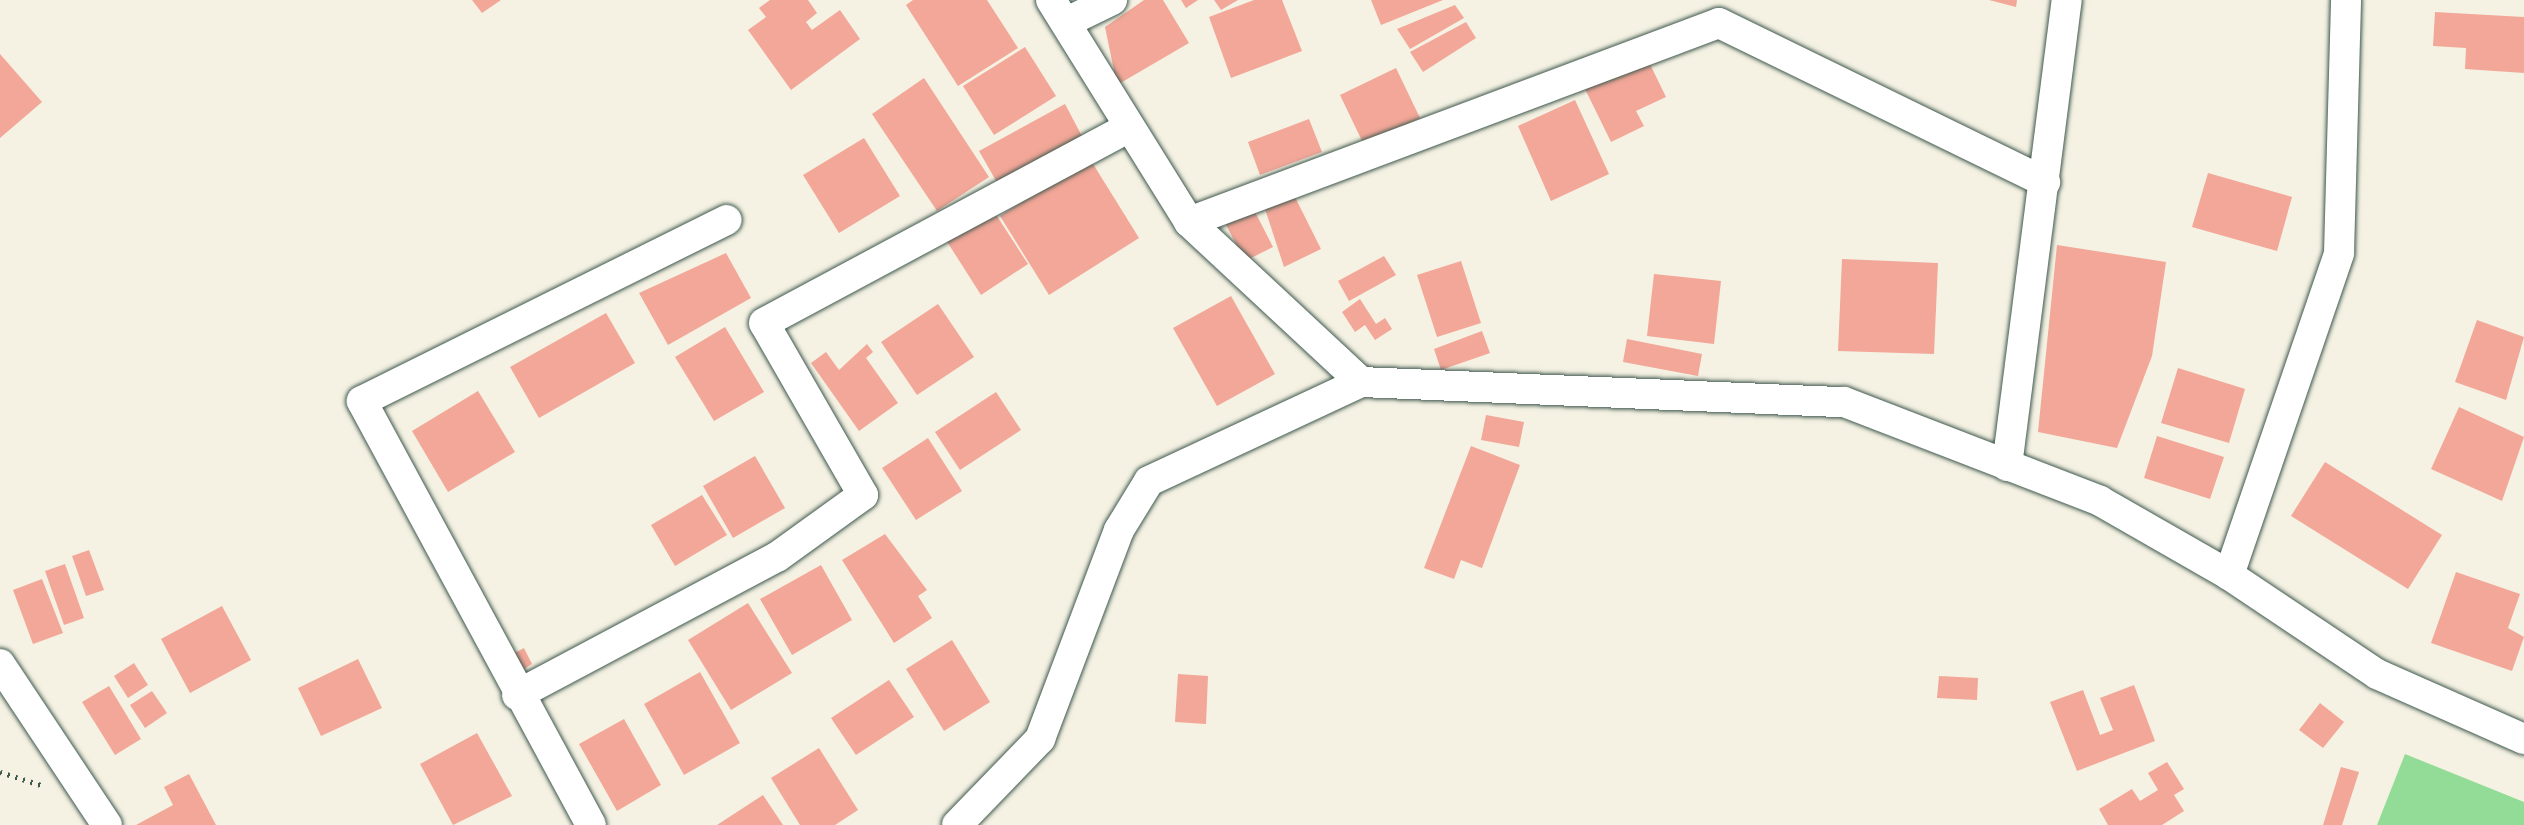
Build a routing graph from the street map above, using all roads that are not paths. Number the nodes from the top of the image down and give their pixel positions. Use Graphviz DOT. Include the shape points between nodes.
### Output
graph roads {
  1 [pos="1112,0"];
  2 [pos="2067,0"];
  3 [pos="2346,0"];
  4 [pos="1060,11"];
  5 [pos="1128,128"];
  6 [pos="2045,182"];
  7 [pos="726,220"];
  8 [pos="1189,222"];
  9 [pos="1361,382"];
  10 [pos="2007,466"];
  11 [pos="2229,575"];
  12 [pos="0,664"];
  13 [pos="517,695"];
  14 [pos="2524,739"];
  15 [pos="107,825"];
  16 [pos="591,825"];
  17 [pos="957,825"];
  1 -- 4 [label="street"];
  2 -- 6 [label="street"];
  3 -- 11 [label="street" via="2339,253"];
  4 -- 5 [label="street"];
  5 -- 8 [label="street"];
  5 -- 13 [label="street" via="764,323 863,495 777,557"];
  6 -- 8 [label="street" via="1719,23"];
  6 -- 10 [label="street"];
  7 -- 13 [label="street" via="362,401"];
  8 -- 9 [label="street"];
  9 -- 10 [label="street" via="1844,402"];
  9 -- 17 [label="street" via="1149,481 1119,530 1040,739"];
  10 -- 11 [label="street" via="2100,501"];
  11 -- 14 [label="street" via="2377,674"];
  12 -- 15 [label="street"];
  13 -- 16 [label="street"];
}
